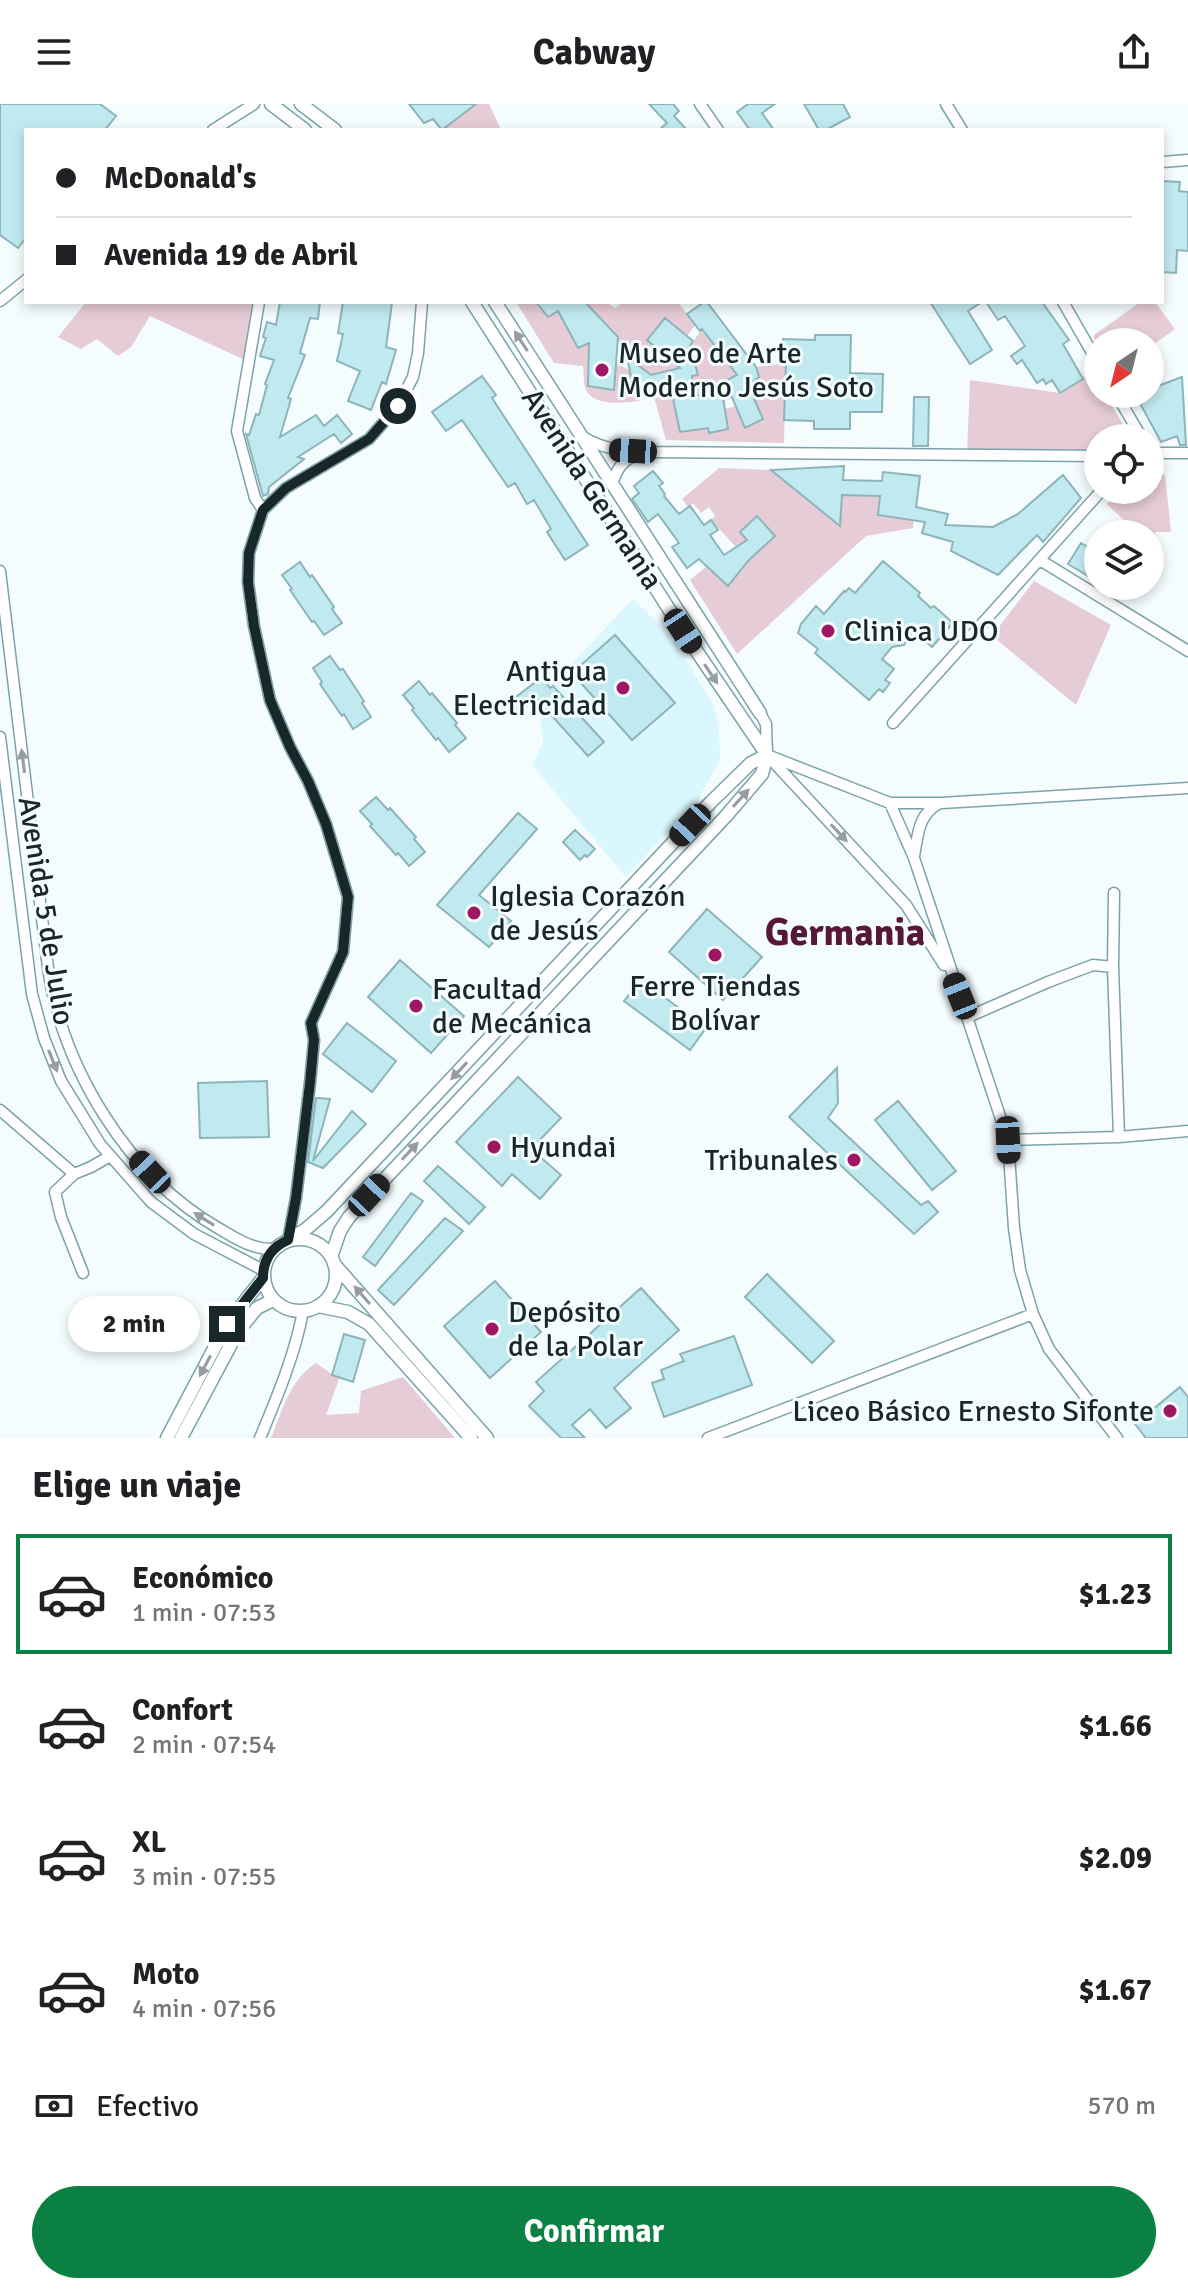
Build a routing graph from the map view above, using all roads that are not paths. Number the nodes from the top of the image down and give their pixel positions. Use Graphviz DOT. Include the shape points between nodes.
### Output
graph roads {
  1 [pos="254,104"];
  2 [pos="271,104"];
  3 [pos="301,104"];
  4 [pos="700,104"];
  5 [pos="946,104"];
  6 [pos="216,128"];
  7 [pos="302,128"];
  8 [pos="332,128"];
  9 [pos="717,128"];
  10 [pos="961,128"];
  11 [pos="1188,160"];
  12 [pos="1164,162"];
  13 [pos="24,282"];
  14 [pos="0,301"];
  15 [pos="259,304"];
  16 [pos="422,304"];
  17 [pos="473,304"];
  18 [pos="496,304"];
  19 [pos="1064,304"];
  20 [pos="1084,339"];
  21 [pos="581,436"];
  22 [pos="653,452"];
  23 [pos="1164,453"];
  24 [pos="1188,453"];
  25 [pos="1084,456"];
  26 [pos="612,484"];
  27 [pos="1090,504"];
  28 [pos="263,510"];
  29 [pos="1040,560"];
  30 [pos="0,571"];
  31 [pos="1188,651"];
  32 [pos="760,713"];
  33 [pos="893,723"];
  34 [pos="0,737"];
  35 [pos="767,755"];
  36 [pos="1188,788"];
  37 [pos="890,803"];
  38 [pos="942,803"];
  39 [pos="914,858"];
  40 [pos="1114,893"];
  41 [pos="1113,967"];
  42 [pos="952,976"];
  43 [pos="968,1017"];
  44 [pos="0,1110"];
  45 [pos="1188,1131"];
  46 [pos="1119,1137"];
  47 [pos="1008,1140"];
  48 [pos="110,1156"];
  49 [pos="74,1174"];
  50 [pos="288,1240"];
  51 [pos="274,1249"];
  52 [pos="333,1260"];
  53 [pos="83,1273"];
  54 [pos="263,1274"];
  55 [pos="273,1300"];
  56 [pos="318,1306"];
  57 [pos="303,1311"];
  58 [pos="1033,1314"];
  59 [pos="167,1438"];
  60 [pos="181,1438"];
  61 [pos="260,1438"];
  62 [pos="471,1438"];
  63 [pos="487,1438"];
  64 [pos="708,1438"];
  65 [pos="1117,1438"];
  1 -- 6 [label="street"];
  2 -- 7 [label="street"];
  3 -- 8 [label="street"];
  4 -- 9 [label="street"];
  5 -- 10 [label="street"];
  11 -- 12 [label="street"];
  13 -- 14 [label="street"];
  15 -- 28 [label="street" via="237,431"];
  16 -- 28 [label="street" via="413,377 398,406 369,439 286,488"];
  17 -- 35 [label="street, Avenida Germania, one-way"];
  21 -- 18 [label="street, Avenida Germania, one-way"];
  19 -- 20 [label="street"];
  21 -- 22 [label="street" via="613,450"];
  21 -- 26 [label="street, Avenida Germania"];
  22 -- 25 [label="street"];
  22 -- 26 [label="street" via="622,462"];
  23 -- 24 [label="street"];
  26 -- 32 [label="street, Avenida Germania"];
  27 -- 29 [label="street"];
  28 -- 50 [label="street" via="249,553 248,582 270,700 326,824 348,897 343,952 311,1023 310,1083"];
  29 -- 31 [label="street"];
  29 -- 33 [label="street"];
  51 -- 30 [label="street, Avenida 5 de Julio, one-way" via="246,1243 176,1199 117,1132 71,1054 50,979"];
  32 -- 35 [label="street" via="766,724"];
  34 -- 48 [label="street, Avenida 5 de Julio, one-way" via="37,1016 61,1081"];
  35 -- 37 [label="street"];
  35 -- 42 [label="street, one-way" via="906,905"];
  35 -- 50 [label="street, one-way" via="751,763 711,802 327,1211"];
  52 -- 35 [label="street, one-way" via="349,1217 726,816 762,774"];
  36 -- 38 [label="street"];
  37 -- 38 [label="street"];
  37 -- 39 [label="street"];
  38 -- 39 [label="street" via="923,818"];
  39 -- 42 [label="street"];
  40 -- 41 [label="street"];
  41 -- 43 [label="street" via="1093,965"];
  41 -- 46 [label="street"];
  42 -- 43 [label="street"];
  43 -- 47 [label="street"];
  44 -- 49 [label="street"];
  45 -- 46 [label="street"];
  46 -- 47 [label="street"];
  47 -- 58 [label="street" via="1020,1270"];
  48 -- 49 [label="street"];
  48 -- 54 [label="street, Avenida 5 de Julio" via="176,1223"];
  49 -- 53 [label="street" via="55,1192"];
  50 -- 51 [label="street"];
  50 -- 52 [label="street" via="312,1241"];
  51 -- 54 [label="street"];
  52 -- 56 [label="street" via="334,1288"];
  63 -- 52 [label="street, one-way"];
  54 -- 55 [label="street"];
  54 -- 59 [label="street, one-way" via="227,1324"];
  55 -- 57 [label="street"];
  55 -- 60 [label="street" via="257,1308 238,1331"];
  56 -- 57 [label="street"];
  56 -- 62 [label="street" via="348,1312 369,1324"];
  57 -- 61 [label="street"];
  58 -- 64 [label="street"];
  58 -- 65 [label="street" via="1049,1349"];
}
